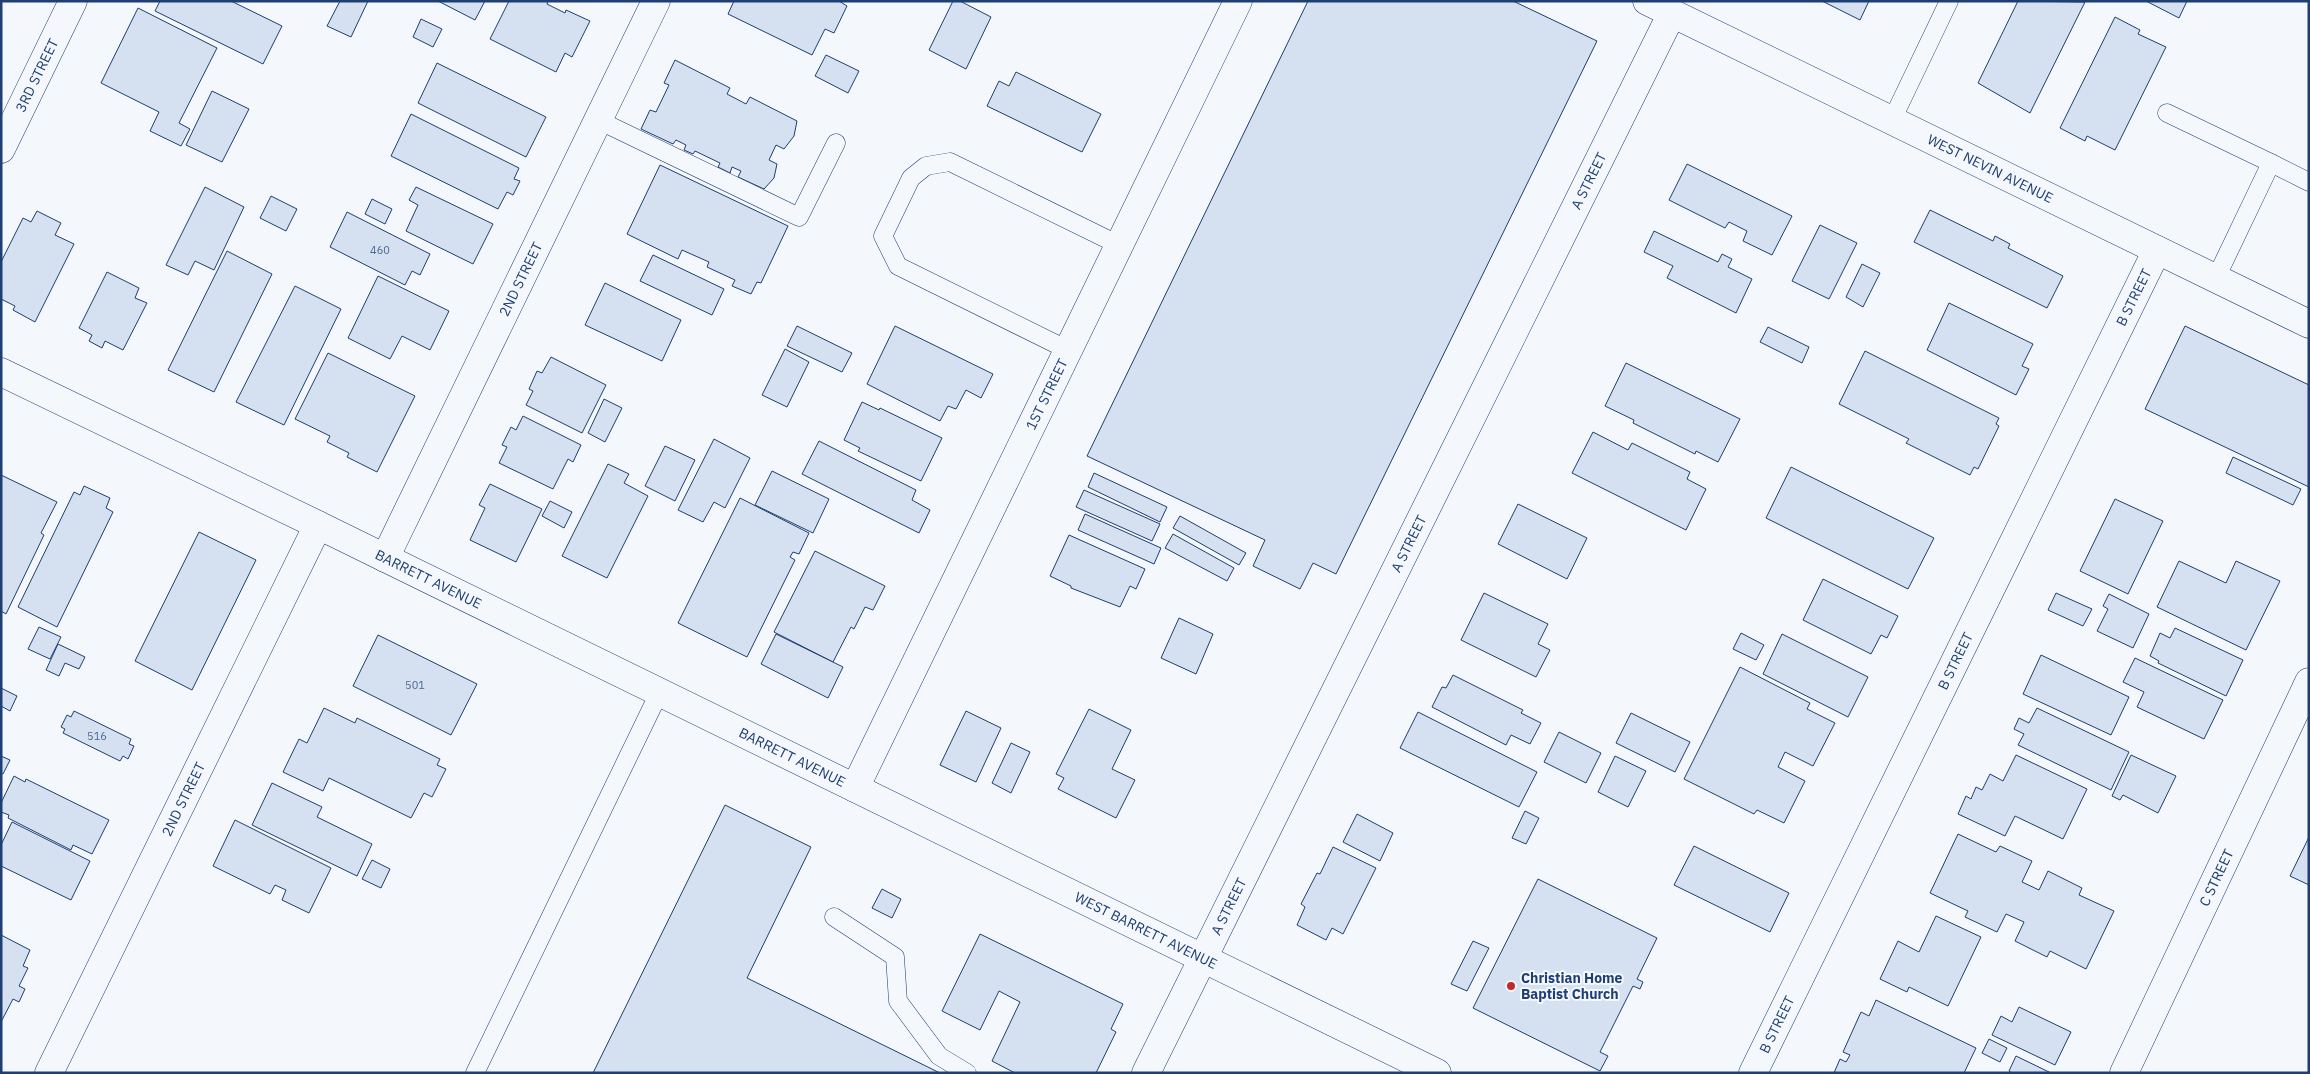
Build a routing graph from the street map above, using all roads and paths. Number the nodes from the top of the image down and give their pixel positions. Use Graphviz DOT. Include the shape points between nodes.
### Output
graph roads {
  1 [pos="73,1"];
  2 [pos="656,1"];
  3 [pos="1238,1"];
  4 [pos="1647,1"];
  5 [pos="1949,1"];
  6 [pos="1672,14"];
  7 [pos="2167,113"];
  8 [pos="598,120"];
  9 [pos="1892,120"];
  10 [pos="836,143"];
  11 [pos="1,149"];
  12 [pos="2271,163"];
  13 [pos="2309,182"];
  14 [pos="1119,245"];
  15 [pos="2157,250"];
  16 [pos="2216,278"];
  17 [pos="2309,324"];
  18 [pos="1068,350"];
  19 [pos="1,372"];
  20 [pos="318,524"];
  21 [pos="385,558"];
  22 [pos="2309,682"];
  23 [pos="659,693"];
  24 [pos="855,788"];
  25 [pos="834,918"];
  26 [pos="1202,958"];
  27 [pos="49,1073"];
  28 [pos="475,1073"];
  29 [pos="967,1073"];
  30 [pos="1146,1073"];
  31 [pos="1437,1073"];
  32 [pos="1753,1073"];
  33 [pos="2124,1073"];
  1 -- 11 [label="street, 3RD STREET"];
  2 -- 8 [label="street, 2ND STREET"];
  3 -- 14 [label="street, 1ST STREET"];
  4 -- 6 [label="street, WEST NEVIN AVENUE"];
  5 -- 9 [label="lane"];
  6 -- 9 [label="street, WEST NEVIN AVENUE"];
  6 -- 26 [label="street, A STREET"];
  7 -- 12 [label="lane"];
  8 -- 10 [label="lane" via="799,217"];
  8 -- 21 [label="street, 2ND STREET"];
  9 -- 15 [label="street, WEST NEVIN AVENUE"];
  12 -- 13 [label="lane"];
  12 -- 16 [label="lane"];
  14 -- 18 [label="street, 1ST STREET"];
  14 -- 18 [label="lane" via="950,162 926,166 911,178 883,236 898,266"];
  15 -- 16 [label="street, WEST NEVIN AVENUE"];
  15 -- 32 [label="street, B STREET"];
  16 -- 17 [label="street, WEST NEVIN AVENUE"];
  18 -- 24 [label="street, 1ST STREET"];
  19 -- 20 [label="street, BARRETT AVENUE"];
  20 -- 21 [label="street, BARRETT AVENUE"];
  20 -- 27 [label="street, 2ND STREET"];
  21 -- 23 [label="street, BARRETT AVENUE"];
  22 -- 33 [label="street, C STREET"];
  23 -- 24 [label="street, BARRETT AVENUE"];
  23 -- 28 [label="lane"];
  24 -- 26 [label="street, WEST BARRETT AVENUE"];
  25 -- 29 [label="lane" via="895,958 898,1001 940,1056"];
  26 -- 30 [label="street, A STREET"];
  26 -- 31 [label="street, WEST BARRETT AVENUE"];
}
